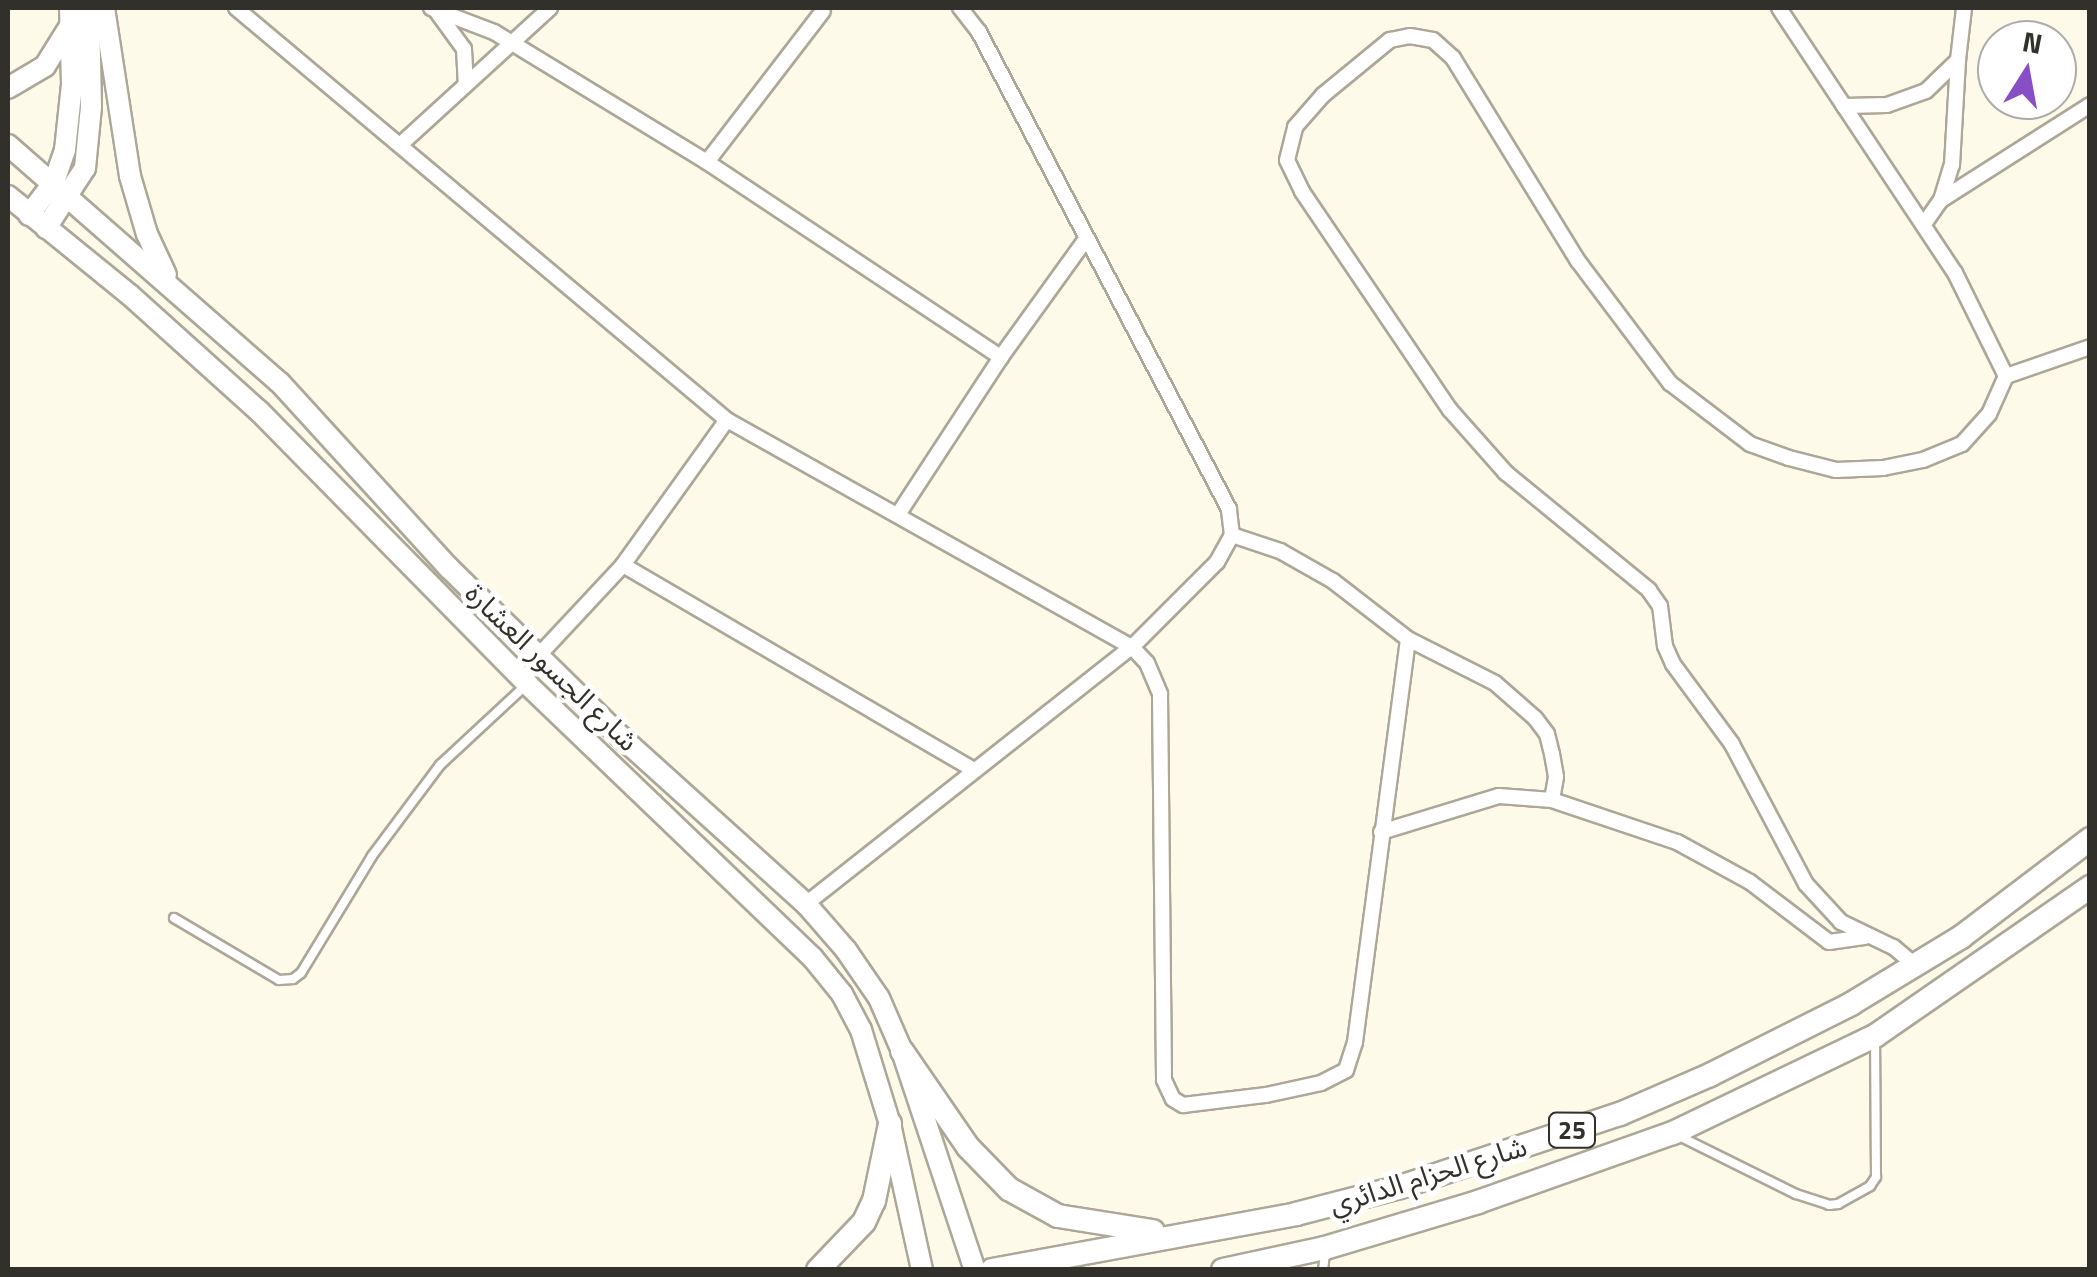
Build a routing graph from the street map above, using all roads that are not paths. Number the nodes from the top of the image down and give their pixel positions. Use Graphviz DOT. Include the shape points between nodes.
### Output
graph roads {
  1 [pos="90,8"];
  2 [pos="104,8"];
  3 [pos="236,8"];
  4 [pos="550,8"];
  5 [pos="960,8"];
  6 [pos="1778,8"];
  7 [pos="1964,8"];
  8 [pos="434,10"];
  9 [pos="823,11"];
  10 [pos="70,16"];
  11 [pos="513,44"];
  12 [pos="1958,60"];
  13 [pos="466,82"];
  14 [pos="8,88"];
  15 [pos="2090,105"];
  16 [pos="1844,106"];
  17 [pos="400,145"];
  18 [pos="8,146"];
  19 [pos="708,162"];
  20 [pos="62,189"];
  21 [pos="8,196"];
  22 [pos="1941,200"];
  23 [pos="38,221"];
  24 [pos="1924,224"];
  25 [pos="1086,239"];
  26 [pos="168,282"];
  27 [pos="2090,347"];
  28 [pos="1000,358"];
  29 [pos="2006,376"];
  30 [pos="727,420"];
  31 [pos="899,513"];
  32 [pos="1232,535"];
  33 [pos="623,564"];
  34 [pos="1408,639"];
  35 [pos="1132,647"];
  36 [pos="540,654"];
  37 [pos="527,684"];
  38 [pos="972,769"];
  39 [pos="1552,800"];
  40 [pos="1381,832"];
  41 [pos="2090,838"];
  42 [pos="2090,887"];
  43 [pos="806,904"];
  44 [pos="174,918"];
  45 [pos="1867,936"];
  46 [pos="1916,966"];
  47 [pos="1874,1036"];
  48 [pos="902,1051"];
  49 [pos="890,1124"];
  50 [pos="1674,1133"];
  51 [pos="1192,1232"];
  52 [pos="1324,1259"];
  53 [pos="818,1270"];
  54 [pos="922,1270"];
  55 [pos="976,1270"];
  56 [pos="992,1270"];
  57 [pos="1224,1270"];
  1 -- 20 [label="main road" via="90,133 84,168"];
  2 -- 26 [label="main road" via="130,176"];
  3 -- 17 [label="street"];
  4 -- 11 [label="street"];
  5 -- 25 [label="street"];
  6 -- 16 [label="street"];
  7 -- 12 [label="street"];
  8 -- 11 [label="street"];
  8 -- 13 [label="street" via="464,49"];
  9 -- 19 [label="street"];
  10 -- 14 [label="main road" via="45,66"];
  10 -- 20 [label="main road"];
  11 -- 13 [label="street"];
  11 -- 19 [label="street"];
  12 -- 16 [label="street" via="1926,91 1887,105"];
  12 -- 22 [label="street" via="1955,148"];
  13 -- 17 [label="street"];
  15 -- 22 [label="street"];
  16 -- 24 [label="street"];
  17 -- 30 [label="street"];
  18 -- 20 [label="main road, شارع الجسور العشارة"];
  19 -- 28 [label="street"];
  20 -- 23 [label="main road"];
  20 -- 26 [label="main road, شارع الجسور العشارة"];
  21 -- 23 [label="main road, شارع الجسور العشارة"];
  22 -- 24 [label="street"];
  23 -- 37 [label="main road, شارع الجسور العشارة" via="259,411"];
  24 -- 29 [label="street"];
  25 -- 28 [label="street"];
  25 -- 32 [label="street" via="1229,508"];
  26 -- 36 [label="main road, شارع الجسور العشارة" via="280,383 449,568"];
  27 -- 29 [label="street"];
  28 -- 31 [label="street"];
  29 -- 45 [label="street" via="1989,414 1962,444 1936,454 1883,468 1836,470 1789,458 1750,444 1670,384 1578,261 1453,58 1433,40 1390,40 1323,95 1295,128 1288,160 1302,191 1450,410 1506,473 1649,590 1660,606 1673,664 1732,744 1806,884 1841,922"];
  30 -- 31 [label="street"];
  30 -- 33 [label="street"];
  31 -- 35 [label="street"];
  32 -- 34 [label="street" via="1333,581"];
  32 -- 35 [label="street" via="1218,562"];
  33 -- 36 [label="street"];
  33 -- 38 [label="street"];
  34 -- 39 [label="street" via="1495,683 1536,718 1552,754"];
  34 -- 40 [label="street"];
  35 -- 38 [label="street"];
  35 -- 40 [label="street" via="1147,662 1160,694 1164,1080 1172,1099 1195,1105 1266,1095 1346,1070"];
  36 -- 43 [label="main road, شارع الجسور العشارة"];
  37 -- 44 [label="lane" via="440,765 293,979 280,980"];
  37 -- 49 [label="main road, شارع الجسور العشارة" via="812,957 862,1030"];
  38 -- 43 [label="street"];
  39 -- 40 [label="street" via="1499,796"];
  39 -- 45 [label="street" via="1677,842 1762,890 1830,942"];
  41 -- 46 [label="main road, شارع الحزام الدائري / 25"];
  42 -- 47 [label="main road, شارع الحزام الدائري / 25"];
  43 -- 48 [label="main road, شارع الجسور العشارة" via="878,998"];
  45 -- 46 [label="street"];
  46 -- 51 [label="main road, شارع الحزام الدائري / 25" via="1710,1075 1620,1114 1400,1187"];
  47 -- 50 [label="main road, شارع الحزام الدائري / 25"];
  47 -- 50 [label="lane" via="1878,1167 1870,1186 1838,1204 1796,1194"];
  48 -- 51 [label="main road" via="968,1147 1009,1189 1081,1222"];
  48 -- 55 [label="main road, شارع الجسور العشارة"];
  49 -- 53 [label="main road" via="864,1222"];
  49 -- 54 [label="main road, شارع الجسور العشارة"];
  50 -- 52 [label="main road, شارع الحزام الدائري / 25"];
  51 -- 56 [label="main road, شارع الحزام الدائري / 25"];
  52 -- 57 [label="main road, شارع الحزام الدائري / 25"];
}
